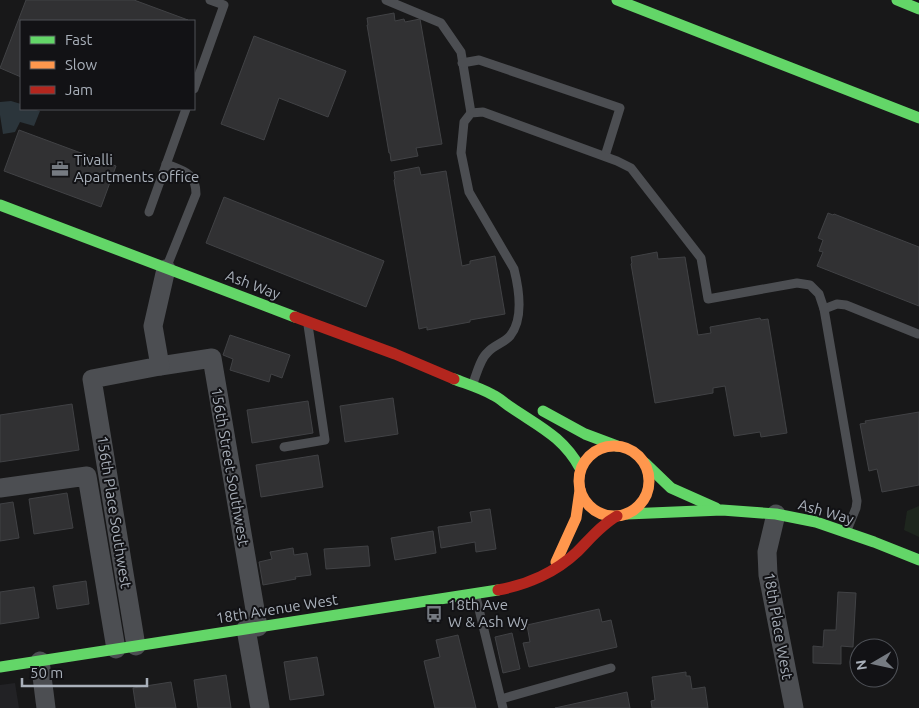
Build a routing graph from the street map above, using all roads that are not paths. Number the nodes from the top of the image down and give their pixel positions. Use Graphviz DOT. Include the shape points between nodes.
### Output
graph roads {
  1 [pos="210,0"];
  2 [pos="386,0"];
  3 [pos="617,0"];
  4 [pos="897,0"];
  5 [pos="919,8"];
  6 [pos="462,62"];
  7 [pos="195,86"];
  8 [pos="186,110"];
  9 [pos="471,113"];
  10 [pos="919,118"];
  11 [pos="605,156"];
  12 [pos="166,164"];
  13 [pos="0,205"];
  14 [pos="149,212"];
  15 [pos="166,269"];
  16 [pos="824,309"];
  17 [pos="308,322"];
  18 [pos="918,334"];
  19 [pos="160,366"];
  20 [pos="472,386"];
  21 [pos="494,395"];
  22 [pos="617,446"];
  23 [pos="284,447"];
  24 [pos="645,463"];
  25 [pos="580,468"];
  26 [pos="0,488"];
  27 [pos="580,490"];
  28 [pos="722,510"];
  29 [pos="776,514"];
  30 [pos="622,515"];
  31 [pos="846,532"];
  32 [pos="919,560"];
  33 [pos="554,568"];
  34 [pos="475,593"];
  35 [pos="252,628"];
  36 [pos="136,646"];
  37 [pos="116,648"];
  38 [pos="40,661"];
  39 [pos="0,667"];
  40 [pos="611,668"];
  41 [pos="502,704"];
  42 [pos="46,708"];
  43 [pos="260,708"];
  44 [pos="794,708"];
  1 -- 7 [label="lane" via="224,5"];
  2 -- 6 [label="lane" via="440,23 460,52"];
  3 -- 10 [label="main road"];
  4 -- 5 [label="main road"];
  6 -- 9 [label="lane"];
  6 -- 11 [label="lane" via="479,60 620,108"];
  8 -- 12 [label="lane"];
  9 -- 11 [label="lane" via="483,112"];
  9 -- 20 [label="lane" via="464,122 461,153 469,192 514,269 519,314 511,335 484,358"];
  11 -- 16 [label="lane" via="631,168 701,258 708,299 797,283 810,285 819,294"];
  12 -- 14 [label="lane"];
  12 -- 15 [label="lane" via="187,172 195,180 196,194"];
  13 -- 15 [label="main road, Ash Way"];
  15 -- 17 [label="main road, Ash Way"];
  15 -- 19 [label="street" via="153,326"];
  16 -- 18 [label="lane" via="846,305"];
  16 -- 31 [label="lane" via="857,502"];
  17 -- 20 [label="main road, Ash Way"];
  17 -- 23 [label="lane" via="325,440"];
  19 -- 35 [label="street, 156th Street Southwest" via="212,358"];
  19 -- 36 [label="street, 156th Place Southwest" via="92,379"];
  20 -- 21 [label="main road, Ash Way"];
  21 -- 22 [label="main road, Ash Way" via="513,398 585,434"];
  21 -- 25 [label="main road, Ash Way" via="561,441"];
  22 -- 24 [label="main road" via="628,448"];
  22 -- 25 [label="main road" via="594,451"];
  24 -- 28 [label="main road, Ash Way" via="671,488"];
  24 -- 30 [label="main road" via="649,474 648,494 644,502"];
  25 -- 27 [label="main road"];
  26 -- 37 [label="street" via="86,476"];
  27 -- 30 [label="main road" via="593,510 604,515"];
  27 -- 33 [label="main road" via="576,518"];
  28 -- 29 [label="main road, Ash Way"];
  28 -- 30 [label="main road, Ash Way"];
  29 -- 31 [label="main road, Ash Way"];
  29 -- 44 [label="street, 18th Place West" via="767,552 768,575"];
  30 -- 33 [label="main road, 18th Avenue West" via="602,524 570,558"];
  31 -- 32 [label="main road, Ash Way"];
  33 -- 34 [label="main road, 18th Avenue West" via="524,584"];
  34 -- 35 [label="main road, 18th Avenue West"];
  34 -- 41 [label="lane"];
  35 -- 36 [label="main road, 18th Avenue West"];
  35 -- 43 [label="street"];
  36 -- 37 [label="main road, 18th Avenue West"];
  37 -- 38 [label="main road, 18th Avenue West"];
  38 -- 39 [label="main road, 18th Avenue West"];
  38 -- 42 [label="street"];
  40 -- 41 [label="lane"];
}
